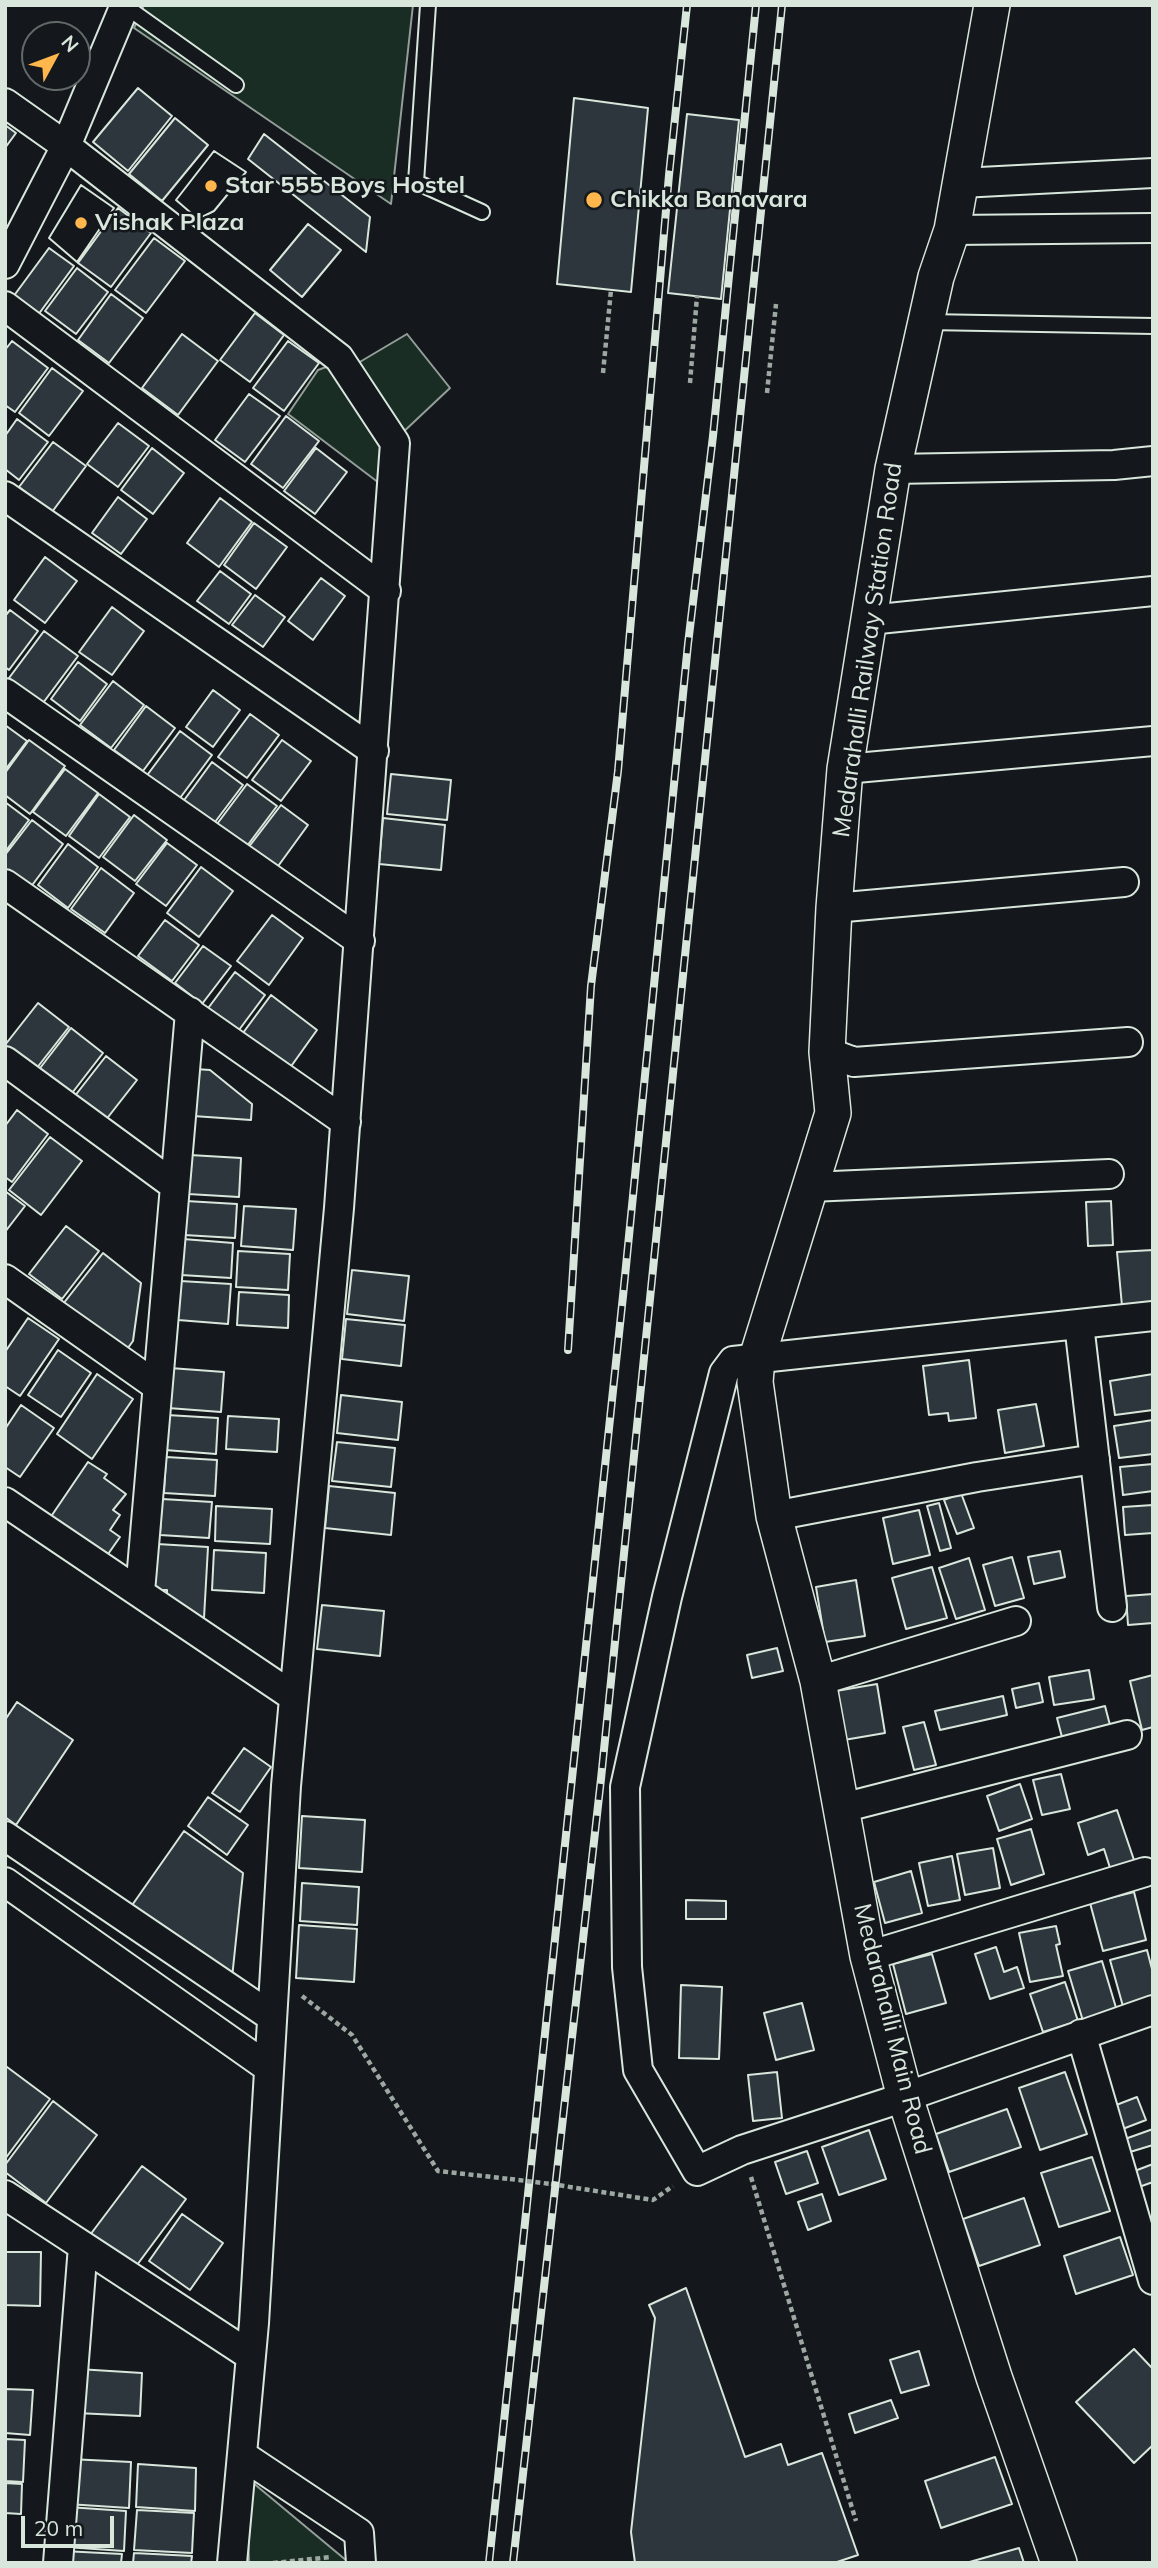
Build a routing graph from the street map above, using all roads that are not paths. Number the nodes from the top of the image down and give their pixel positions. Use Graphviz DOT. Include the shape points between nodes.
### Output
graph roads {
  1 [pos="125,5"];
  2 [pos="428,5"];
  3 [pos="992,5"];
  4 [pos="236,85"];
  5 [pos="5,103"];
  6 [pos="66,146"];
  7 [pos="1153,173"];
  8 [pos="961,183"];
  9 [pos="482,212"];
  10 [pos="1153,228"];
  11 [pos="952,230"];
  12 [pos="5,264"];
  13 [pos="5,306"];
  14 [pos="926,322"];
  15 [pos="1153,326"];
  16 [pos="1153,461"];
  17 [pos="894,469"];
  18 [pos="5,496"];
  19 [pos="386,591"];
  20 [pos="1153,591"];
  21 [pos="869,620"];
  22 [pos="5,693"];
  23 [pos="1153,741"];
  24 [pos="374,751"];
  25 [pos="845,769"];
  26 [pos="1124,882"];
  27 [pos="5,884"];
  28 [pos="834,908"];
  29 [pos="360,941"];
  30 [pos="190,1012"];
  31 [pos="1128,1042"];
  32 [pos="827,1052"];
  33 [pos="5,1061"];
  34 [pos="346,1122"];
  35 [pos="1109,1174"];
  36 [pos="174,1185"];
  37 [pos="810,1187"];
  38 [pos="5,1279"];
  39 [pos="1153,1317"];
  40 [pos="1079,1324"];
  41 [pos="757,1358"];
  42 [pos="157,1386"];
  43 [pos="1095,1459"];
  44 [pos="5,1502"];
  45 [pos="774,1516"];
  46 [pos="140,1592"];
  47 [pos="1112,1607"];
  48 [pos="1016,1621"];
  49 [pos="818,1681"];
  50 [pos="294,1697"];
  51 [pos="1127,1735"];
  52 [pos="842,1808"];
  53 [pos="5,1836"];
  54 [pos="1145,1871"];
  55 [pos="5,1882"];
  56 [pos="868,1956"];
  57 [pos="1153,2010"];
  58 [pos="272,2017"];
  59 [pos="1082,2034"];
  60 [pos="269,2068"];
  61 [pos="905,2097"];
  62 [pos="5,2195"];
  63 [pos="1141,2195"];
  64 [pos="83,2246"];
  65 [pos="1153,2280"];
  66 [pos="251,2356"];
  67 [pos="242,2455"];
  68 [pos="361,2558"];
  69 [pos="58,2563"];
  70 [pos="232,2563"];
  71 [pos="1059,2563"];
  1 -- 4 [label="lane"];
  1 -- 6 [label="street"];
  2 -- 9 [label="lane" via="416,183"];
  3 -- 8 [label="street, Medarahalli Railway Station Road"];
  5 -- 6 [label="street"];
  6 -- 12 [label="street"];
  6 -- 19 [label="street" via="339,358 395,443"];
  7 -- 8 [label="street"];
  8 -- 11 [label="street, Medarahalli Railway Station Road"];
  10 -- 11 [label="street"];
  11 -- 14 [label="street, Medarahalli Railway Station Road"];
  13 -- 19 [label="street"];
  14 -- 15 [label="lane"];
  14 -- 17 [label="street, Medarahalli Railway Station Road"];
  16 -- 17 [label="street"];
  17 -- 21 [label="street, Medarahalli Railway Station Road"];
  18 -- 24 [label="street"];
  19 -- 24 [label="street"];
  20 -- 21 [label="street"];
  21 -- 25 [label="street, Medarahalli Railway Station Road"];
  22 -- 29 [label="street"];
  23 -- 25 [label="street"];
  24 -- 29 [label="street"];
  25 -- 28 [label="street, Medarahalli Railway Station Road"];
  26 -- 28 [label="street"];
  27 -- 30 [label="street"];
  28 -- 32 [label="street, Medarahalli Railway Station Road"];
  29 -- 34 [label="street"];
  30 -- 34 [label="street"];
  30 -- 36 [label="street"];
  31 -- 32 [label="street" via="854,1062"];
  32 -- 37 [label="street, Medarahalli Railway Station Road" via="833,1113"];
  33 -- 36 [label="street"];
  34 -- 50 [label="street"];
  35 -- 37 [label="street"];
  36 -- 42 [label="street"];
  37 -- 41 [label="street, Medarahalli Railway Station Road"];
  38 -- 42 [label="street"];
  39 -- 40 [label="street"];
  40 -- 41 [label="street"];
  40 -- 43 [label="street"];
  41 -- 45 [label="street, Medarahalli Main Road" via="755,1382"];
  41 -- 61 [label="street" via="733,1361 724,1373 625,1787 627,1967 638,2070 697,2171 742,2150"];
  42 -- 46 [label="street"];
  43 -- 45 [label="street"];
  43 -- 47 [label="street"];
  44 -- 46 [label="street"];
  45 -- 49 [label="street, Medarahalli Main Road"];
  46 -- 50 [label="street"];
  48 -- 49 [label="street"];
  49 -- 52 [label="street, Medarahalli Main Road"];
  50 -- 58 [label="street"];
  51 -- 52 [label="street"];
  52 -- 56 [label="street, Medarahalli Main Road"];
  53 -- 58 [label="street"];
  54 -- 56 [label="street"];
  55 -- 60 [label="street"];
  56 -- 61 [label="street, Medarahalli Main Road"];
  57 -- 59 [label="street"];
  58 -- 60 [label="street"];
  59 -- 61 [label="street"];
  59 -- 63 [label="street"];
  60 -- 66 [label="street"];
  61 -- 71 [label="street, Medarahalli Main Road"];
  62 -- 64 [label="street"];
  63 -- 65 [label="street"];
  64 -- 66 [label="street"];
  64 -- 69 [label="street"];
  66 -- 67 [label="street"];
  67 -- 68 [label="street" via="359,2533"];
  67 -- 70 [label="street"];
}
